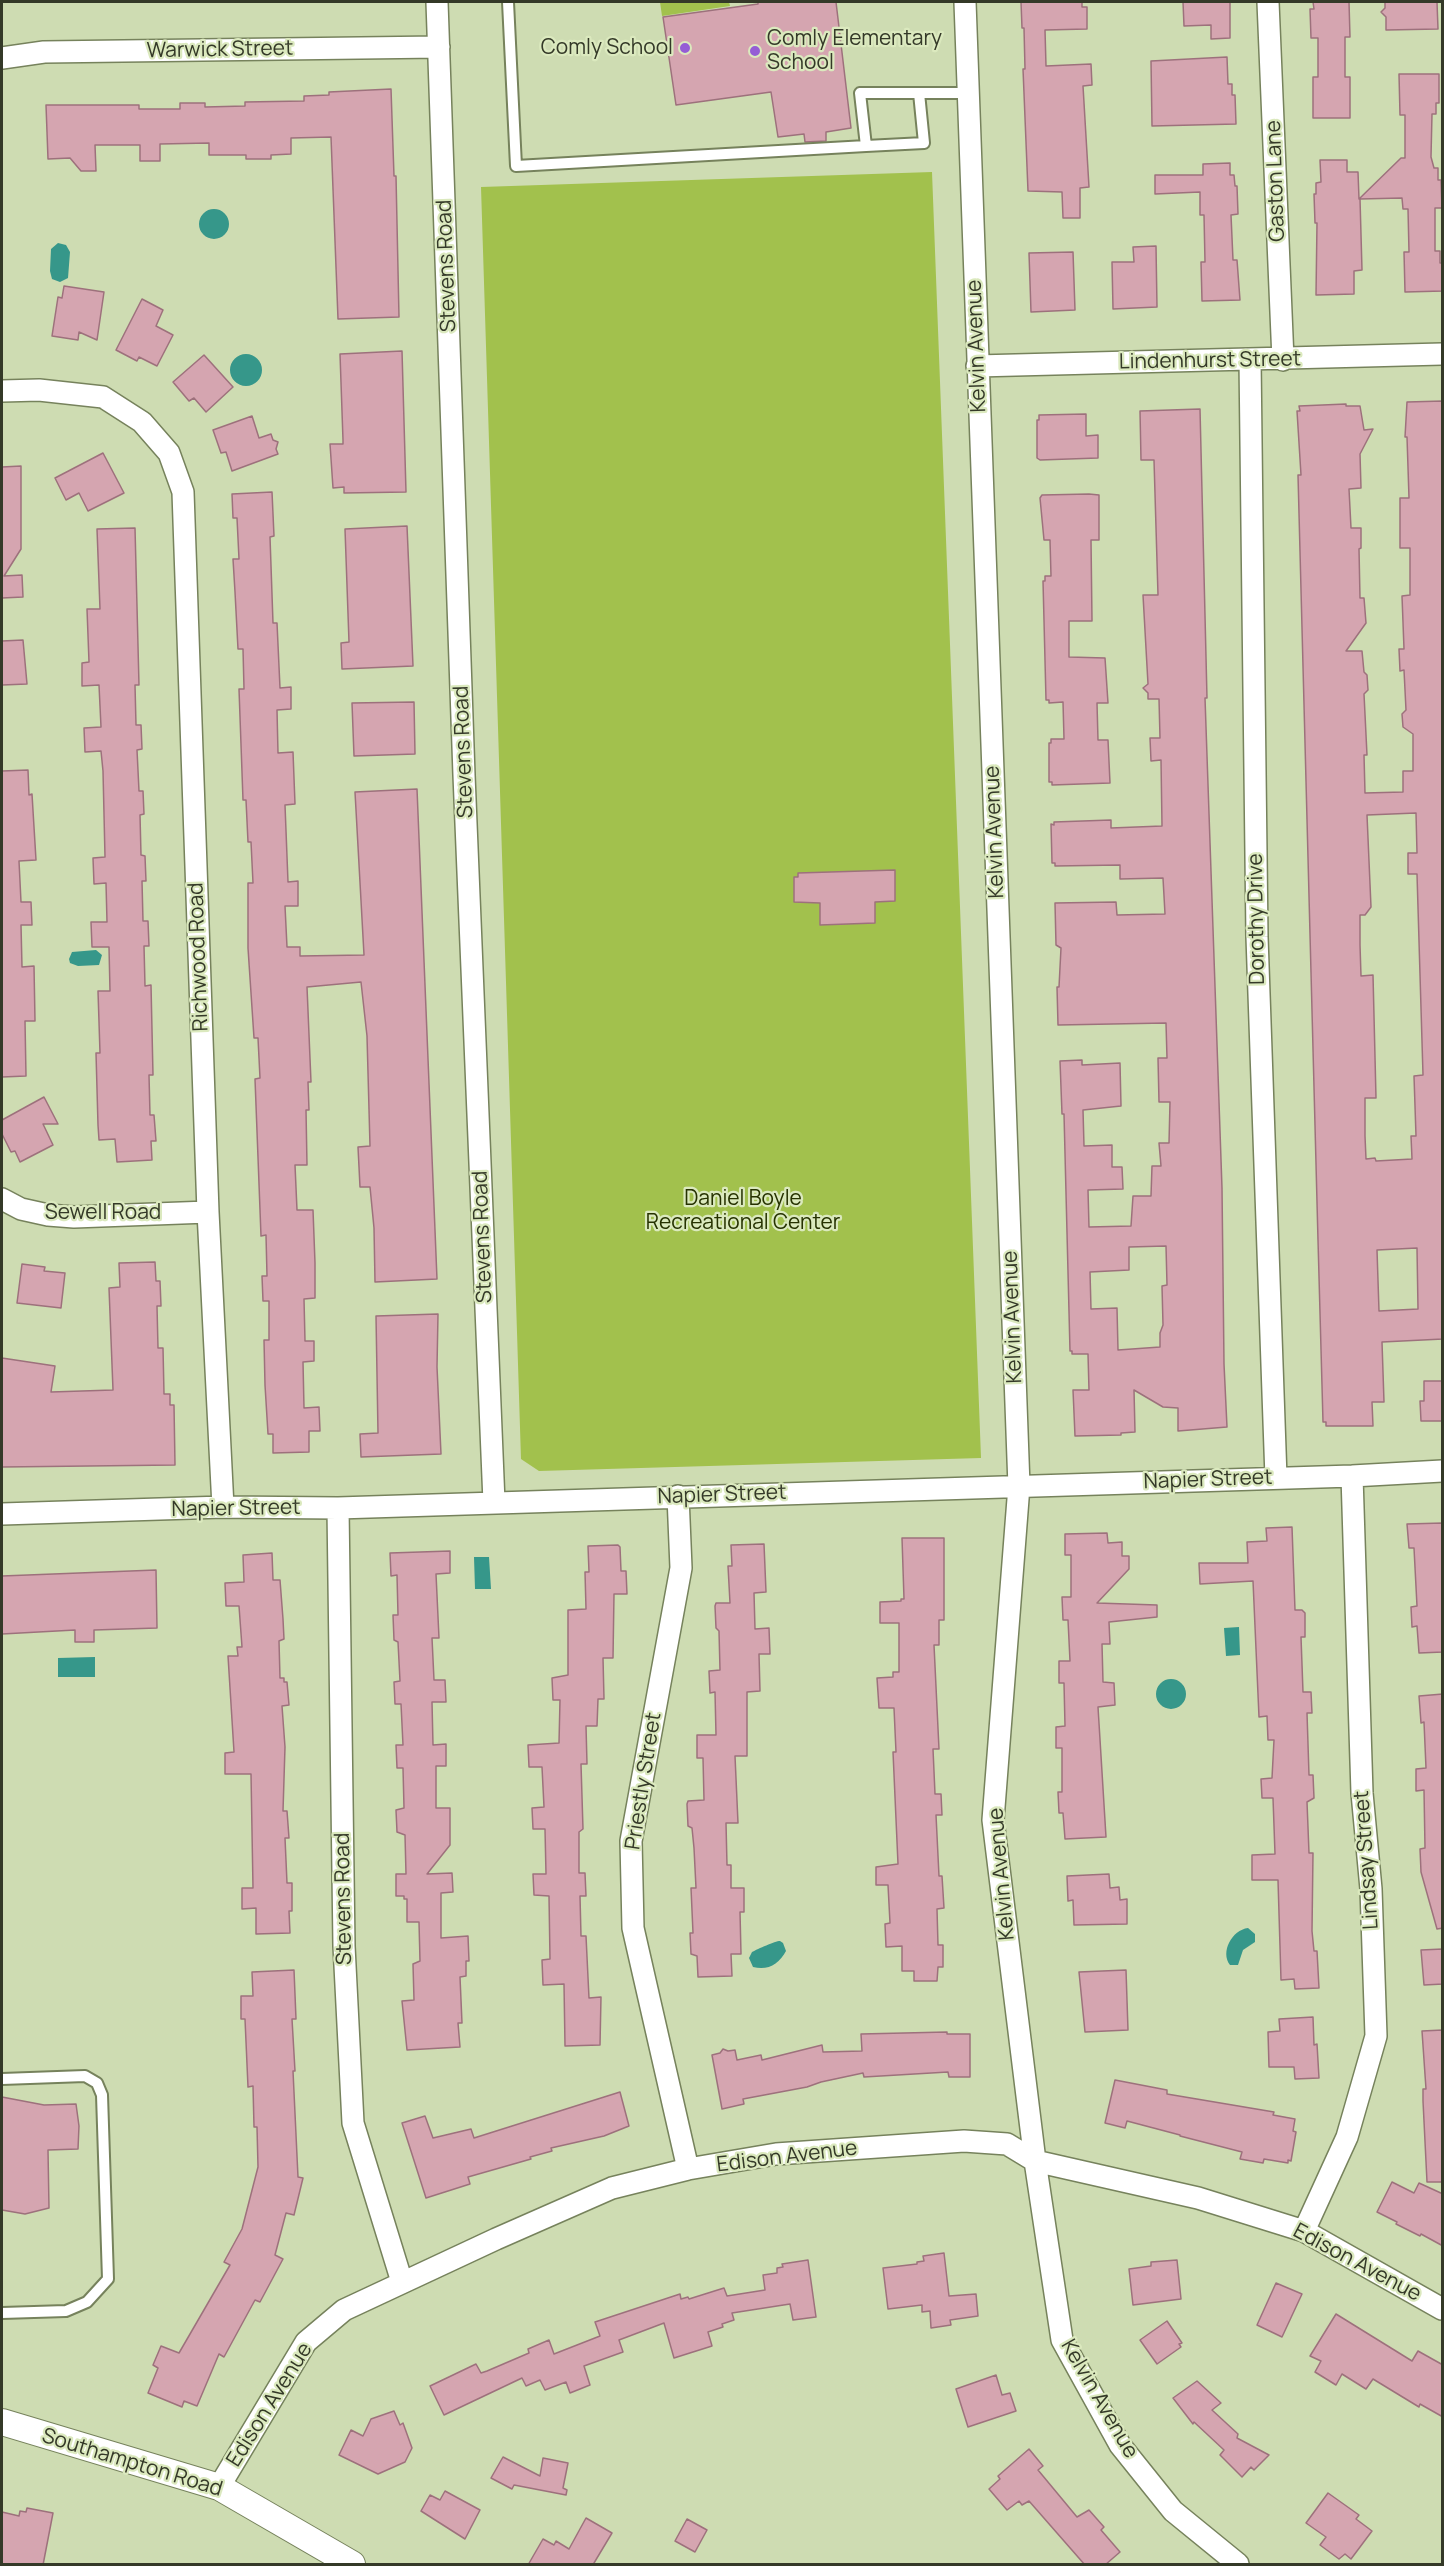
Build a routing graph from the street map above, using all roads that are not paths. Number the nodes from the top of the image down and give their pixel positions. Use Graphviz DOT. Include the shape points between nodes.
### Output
graph roads {
  1 [pos="437,2"];
  2 [pos="508,2"];
  3 [pos="965,2"];
  4 [pos="1268,2"];
  5 [pos="439,47"];
  6 [pos="2,58"];
  7 [pos="919,93"];
  8 [pos="968,93"];
  9 [pos="866,146"];
  10 [pos="1443,354"];
  11 [pos="1250,359"];
  12 [pos="1283,360"];
  13 [pos="977,366"];
  14 [pos="2,391"];
  15 [pos="2,1199"];
  16 [pos="208,1212"];
  17 [pos="1443,1471"];
  18 [pos="1352,1476"];
  19 [pos="1276,1478"];
  20 [pos="1019,1486"];
  21 [pos="678,1496"];
  22 [pos="494,1502"];
  23 [pos="223,1508"];
  24 [pos="338,1508"];
  25 [pos="2,1514"];
  26 [pos="2,2079"];
  27 [pos="1035,2161"];
  28 [pos="688,2169"];
  29 [pos="1304,2231"];
  30 [pos="402,2282"];
  31 [pos="1443,2309"];
  32 [pos="2,2313"];
  33 [pos="2,2422"];
  34 [pos="219,2487"];
  35 [pos="352,2565"];
  36 [pos="1238,2565"];
  1 -- 5 [label="street, Stevens Road"];
  2 -- 9 [label="lane" via="516,166"];
  3 -- 8 [label="street, Kelvin Avenue"];
  4 -- 12 [label="street, Gaston Lane"];
  5 -- 6 [label="street, Warwick Street" via="44,52"];
  5 -- 22 [label="street, Stevens Road"];
  7 -- 8 [label="lane"];
  7 -- 9 [label="lane" via="924,143"];
  7 -- 9 [label="lane" via="860,93"];
  8 -- 13 [label="street, Kelvin Avenue"];
  10 -- 12 [label="street, Lindenhurst Street"];
  11 -- 12 [label="street, Lindenhurst Street"];
  11 -- 13 [label="street, Lindenhurst Street"];
  11 -- 19 [label="street, Dorothy Drive" via="1257,937"];
  13 -- 20 [label="street, Kelvin Avenue"];
  14 -- 16 [label="street, Richwood Road" via="39,390 103,397 140,420 169,453 183,492"];
  15 -- 16 [label="street, Sewell Road" via="21,1209 74,1217"];
  16 -- 23 [label="street, Richwood Road"];
  17 -- 18 [label="street, Napier Street"];
  18 -- 19 [label="street, Napier Street"];
  18 -- 29 [label="street, Lindsay Street" via="1362,1793 1371,1889 1376,2036 1347,2137"];
  19 -- 20 [label="street, Napier Street"];
  20 -- 21 [label="street, Napier Street"];
  20 -- 27 [label="street, Kelvin Avenue" via="993,1820"];
  21 -- 22 [label="street, Napier Street"];
  21 -- 28 [label="street, Priestly Street" via="681,1568 632,1841 633,1928"];
  22 -- 24 [label="street, Napier Street"];
  23 -- 24 [label="street, Napier Street"];
  23 -- 25 [label="street, Napier Street"];
  24 -- 30 [label="street, Stevens Road" via="344,1946 353,2123"];
  26 -- 32 [label="lane" via="85,2076 98,2083 102,2095 108,2279 87,2302 66,2311"];
  27 -- 28 [label="street, Edison Avenue" via="1007,2144 964,2141 776,2154"];
  27 -- 29 [label="street, Edison Avenue" via="1198,2198"];
  27 -- 36 [label="street, Kelvin Avenue" via="1062,2340 1120,2445 1173,2511"];
  28 -- 30 [label="street, Edison Avenue" via="612,2188"];
  29 -- 31 [label="street, Edison Avenue"];
  30 -- 34 [label="street, Edison Avenue" via="344,2310 306,2342"];
  33 -- 34 [label="street, Southampton Road"];
  34 -- 35 [label="street, Southampton Road"];
}
